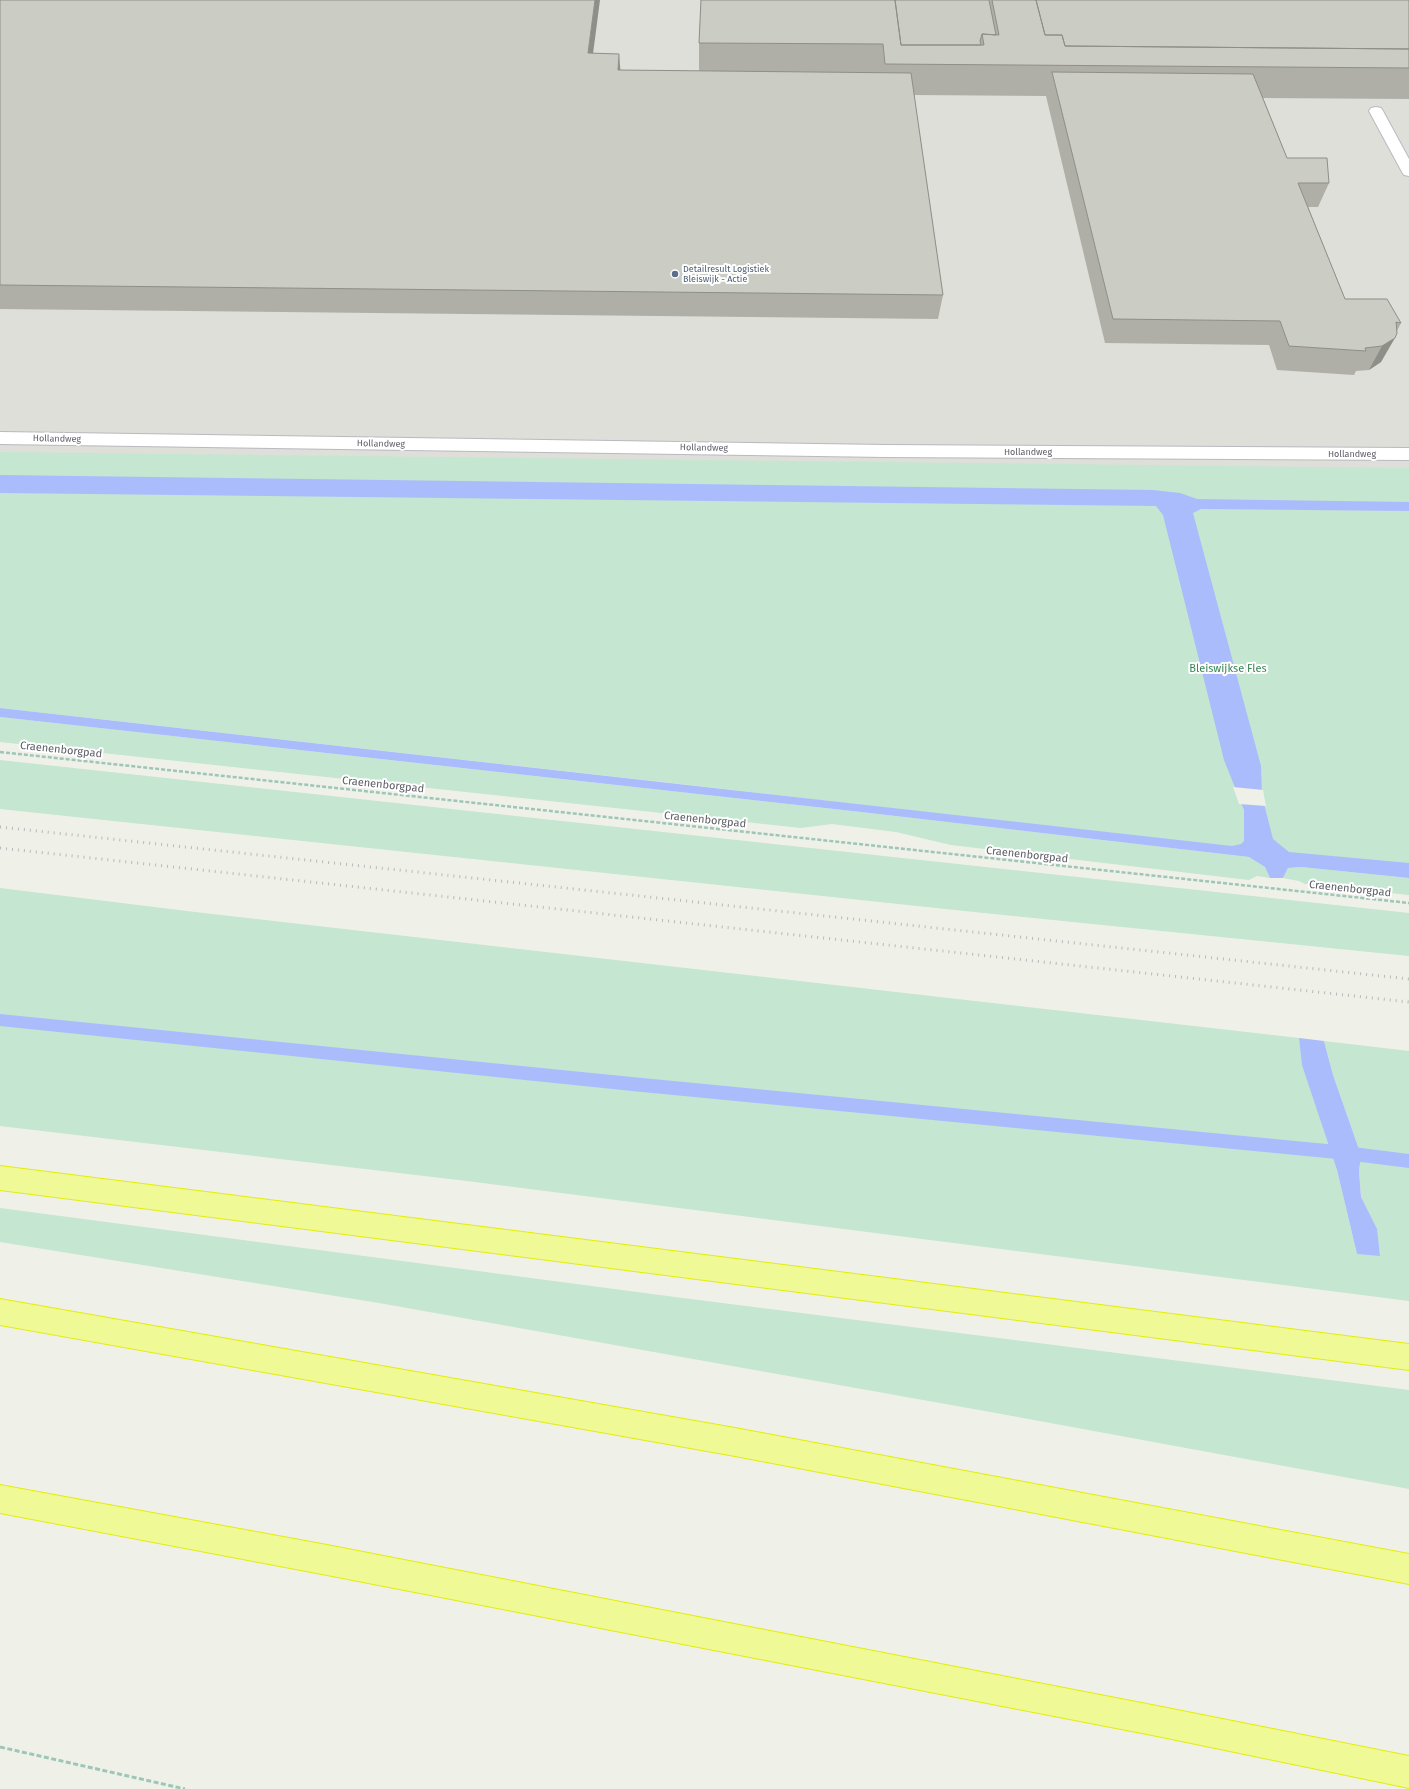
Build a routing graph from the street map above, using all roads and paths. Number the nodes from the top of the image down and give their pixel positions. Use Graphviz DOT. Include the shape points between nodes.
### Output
graph roads {
  1 [pos="1376,111"];
  2 [pos="1409,172"];
  3 [pos="0,438"];
  4 [pos="1409,454"];
  5 [pos="0,752"];
  6 [pos="1409,903"];
  7 [pos="0,1178"];
  8 [pos="0,1312"];
  9 [pos="1409,1357"];
  10 [pos="0,1499"];
  11 [pos="1409,1570"];
  12 [pos="0,1747"];
  13 [pos="1369,1764"];
  14 [pos="1409,1772"];
  15 [pos="1409,1779"];
  16 [pos="185,1789"];
  1 -- 2 [label="street"];
  3 -- 4 [label="street, Hollandweg" via="885,451"];
  5 -- 6 [label="path, Craenenborgpad"];
  7 -- 9 [label="highway"];
  8 -- 11 [label="highway" via="735,1442"];
  10 -- 13 [label="highway" via="342,1563"];
  12 -- 16 [label="path"];
  13 -- 14 [label="highway"];
  13 -- 15 [label="highway"];
}
